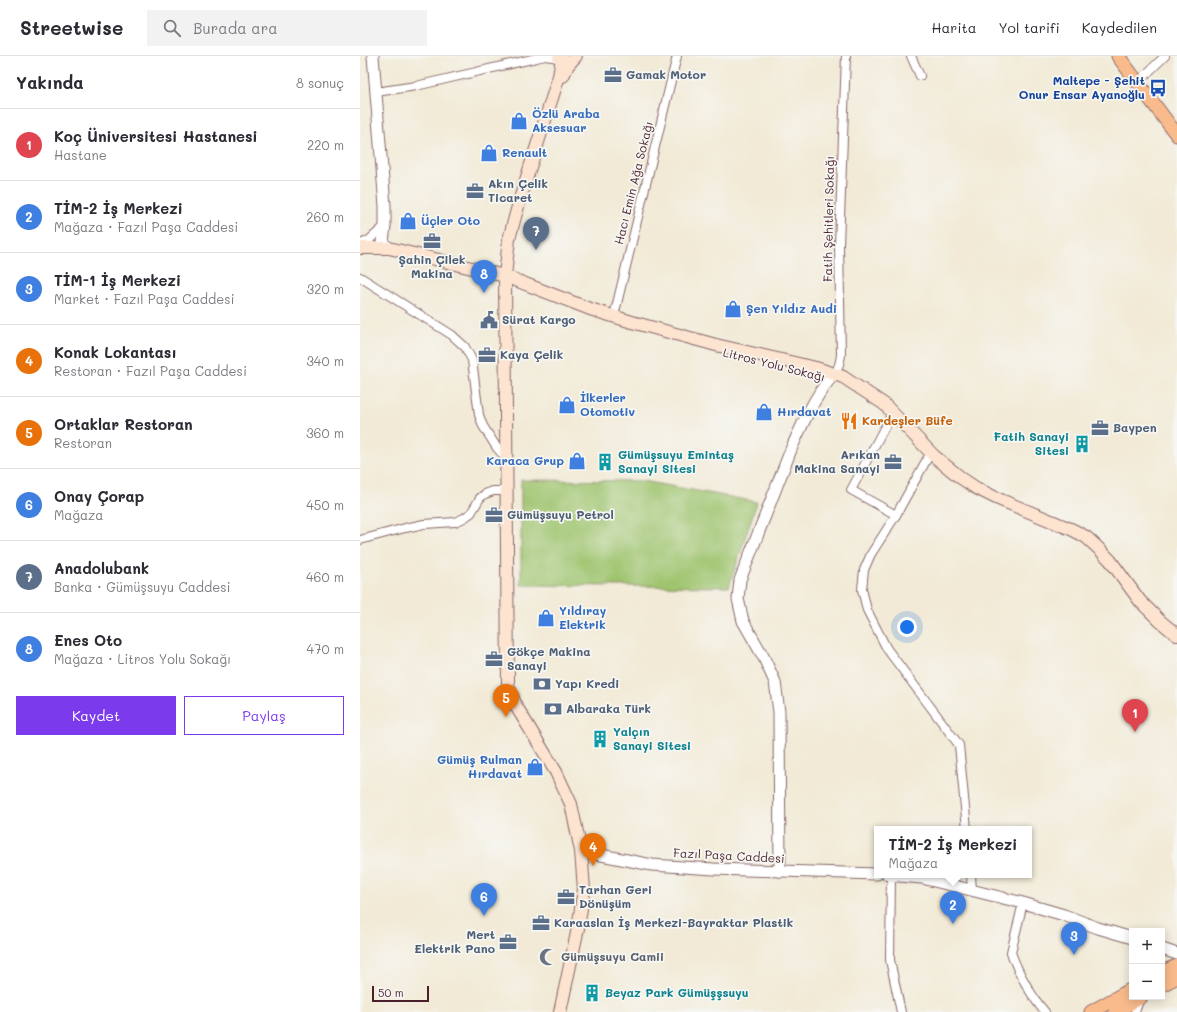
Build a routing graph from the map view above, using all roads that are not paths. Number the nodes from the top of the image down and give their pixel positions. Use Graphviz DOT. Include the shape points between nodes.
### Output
graph roads {
  1 [pos="373,56"];
  2 [pos="576,56"];
  3 [pos="677,56"];
  4 [pos="846,56"];
  5 [pos="911,56"];
  6 [pos="1118,56"];
  7 [pos="1165,56"];
  8 [pos="560,57"];
  9 [pos="920,76"];
  10 [pos="1137,83"];
  11 [pos="376,92"];
  12 [pos="1177,135"];
  13 [pos="539,139"];
  14 [pos="385,226"];
  15 [pos="360,244"];
  16 [pos="360,248"];
  17 [pos="389,248"];
  18 [pos="505,276"];
  19 [pos="360,277"];
  20 [pos="613,320"];
  21 [pos="833,376"];
  22 [pos="889,419"];
  23 [pos="506,458"];
  24 [pos="927,459"];
  25 [pos="506,491"];
  26 [pos="896,515"];
  27 [pos="360,540"];
  28 [pos="1083,540"];
  29 [pos="1177,635"];
  30 [pos="1177,644"];
  31 [pos="967,826"];
  32 [pos="581,851"];
  33 [pos="780,871"];
  34 [pos="874,874"];
  35 [pos="891,878"];
  36 [pos="922,878"];
  37 [pos="971,878"];
  38 [pos="972,891"];
  39 [pos="1023,903"];
  40 [pos="1129,937"];
  41 [pos="1165,950"];
  42 [pos="1177,954"];
  43 [pos="1177,966"];
  44 [pos="1165,972"];
  45 [pos="1165,974"];
  46 [pos="1177,976"];
  47 [pos="1129,991"];
  48 [pos="1129,997"];
  49 [pos="1136,1000"];
  50 [pos="1140,1000"];
  51 [pos="560,1012"];
  52 [pos="901,1012"];
  53 [pos="1045,1012"];
  54 [pos="1091,1012"];
  55 [pos="1105,1012"];
  56 [pos="1115,1012"];
  57 [pos="1135,1012"];
  1 -- 11 [label="street"];
  2 -- 13 [label="main road" via="568,65"];
  3 -- 20 [label="street, Hacı Emin Ağa Sokağı"];
  4 -- 21 [label="street, Fatih Şehitleri Sokağı" via="839,245 841,355"];
  5 -- 9 [label="street"];
  6 -- 10 [label="main road"];
  7 -- 10 [label="street"];
  8 -- 11 [label="street" via="545,56 416,86"];
  8 -- 13 [label="main road" via="562,62 559,76"];
  10 -- 12 [label="main road"];
  11 -- 14 [label="street"];
  13 -- 18 [label="main road" via="508,239"];
  14 -- 15 [label="street" via="368,241"];
  14 -- 17 [label="street" via="383,242"];
  16 -- 17 [label="main road, Litros Yolu Sokağı"];
  17 -- 18 [label="main road, Litros Yolu Sokağı"];
  18 -- 20 [label="main road, Litros Yolu Sokağı" via="510,283 526,292"];
  18 -- 23 [label="main road"];
  19 -- 23 [label="street" via="452,335 465,346 472,360 483,426"];
  20 -- 21 [label="main road, Litros Yolu Sokağı" via="638,331"];
  21 -- 22 [label="main road, Litros Yolu Sokağı"];
  21 -- 28 [label="main road, Litros Yolu Sokağı" via="843,377 884,404 934,456 971,485 1003,502 1073,530"];
  21 -- 33 [label="street" via="802,425 740,580 738,599 742,621 764,658 776,689 779,712"];
  22 -- 24 [label="main road, Litros Yolu Sokağı"];
  22 -- 26 [label="street" via="851,490"];
  23 -- 25 [label="main road"];
  24 -- 26 [label="street"];
  24 -- 28 [label="main road, Litros Yolu Sokağı" via="955,482 982,499"];
  25 -- 27 [label="street" via="485,494 471,513 456,522 424,524"];
  25 -- 32 [label="main road" via="508,685 516,706 556,772 571,804"];
  26 -- 31 [label="street" via="871,554 864,570 862,589 867,610 887,649 959,745"];
  28 -- 29 [label="main road, Litros Yolu Sokağı" via="1097,547 1110,560 1140,601"];
  28 -- 30 [label="main road, Litros Yolu Sokağı" via="1105,563 1135,606"];
  32 -- 33 [label="street, Fazıl Paşa Caddesi" via="652,865"];
  32 -- 51 [label="main road" via="584,889"];
  33 -- 34 [label="street, Fazıl Paşa Caddesi"];
  35 -- 52 [label="street" via="890,960"];
  36 -- 38 [label="street"];
  37 -- 38 [label="street"];
  38 -- 39 [label="street"];
  39 -- 40 [label="street"];
  39 -- 53 [label="street" via="1011,952 1029,990"];
  41 -- 42 [label="street"];
  43 -- 44 [label="main road"];
  45 -- 46 [label="main road"];
  47 -- 54 [label="main road"];
  48 -- 55 [label="main road"];
  49 -- 56 [label="main road"];
  50 -- 57 [label="street"];
}
